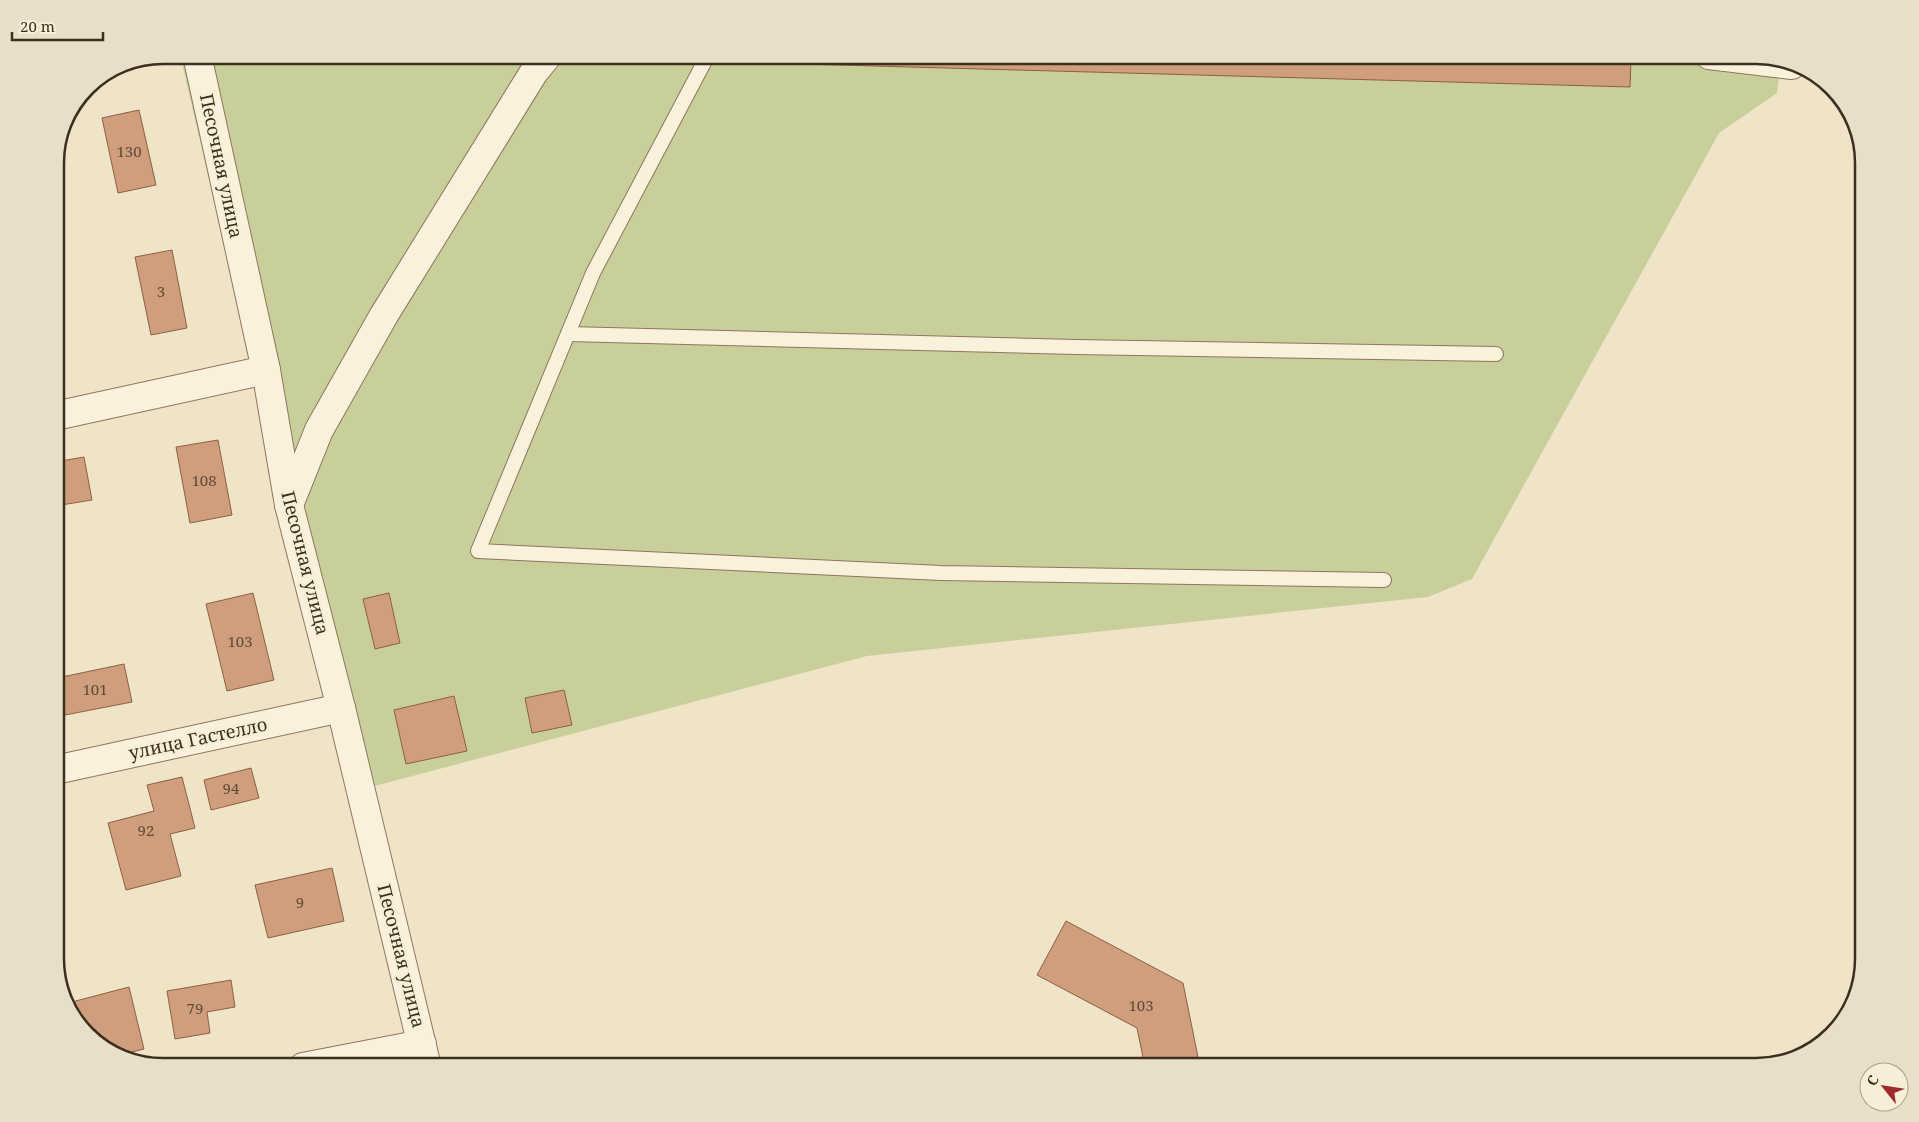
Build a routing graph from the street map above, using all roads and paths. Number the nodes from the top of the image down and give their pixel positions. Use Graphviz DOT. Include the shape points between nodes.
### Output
graph roads {
  1 [pos="199,64"];
  2 [pos="541,64"];
  3 [pos="703,64"];
  4 [pos="568,334"];
  5 [pos="1496,354"];
  6 [pos="266,370"];
  7 [pos="64,414"];
  8 [pos="289,505"];
  9 [pos="1384,580"];
  10 [pos="341,708"];
  11 [pos="64,768"];
  12 [pos="424,1055"];
  13 [pos="394,1058"];
  1 -- 6 [label="street, Песочная улица"];
  2 -- 8 [label="street" via="365,348 318,430"];
  3 -- 4 [label="lane" via="593,273"];
  4 -- 5 [label="lane"];
  4 -- 9 [label="lane" via="478,551 941,573"];
  6 -- 7 [label="street"];
  6 -- 8 [label="street, Песочная улица"];
  8 -- 10 [label="street, Песочная улица"];
  10 -- 11 [label="street, улица Гастелло"];
  10 -- 12 [label="street, Песочная улица"];
  12 -- 13 [label="street"];
}
